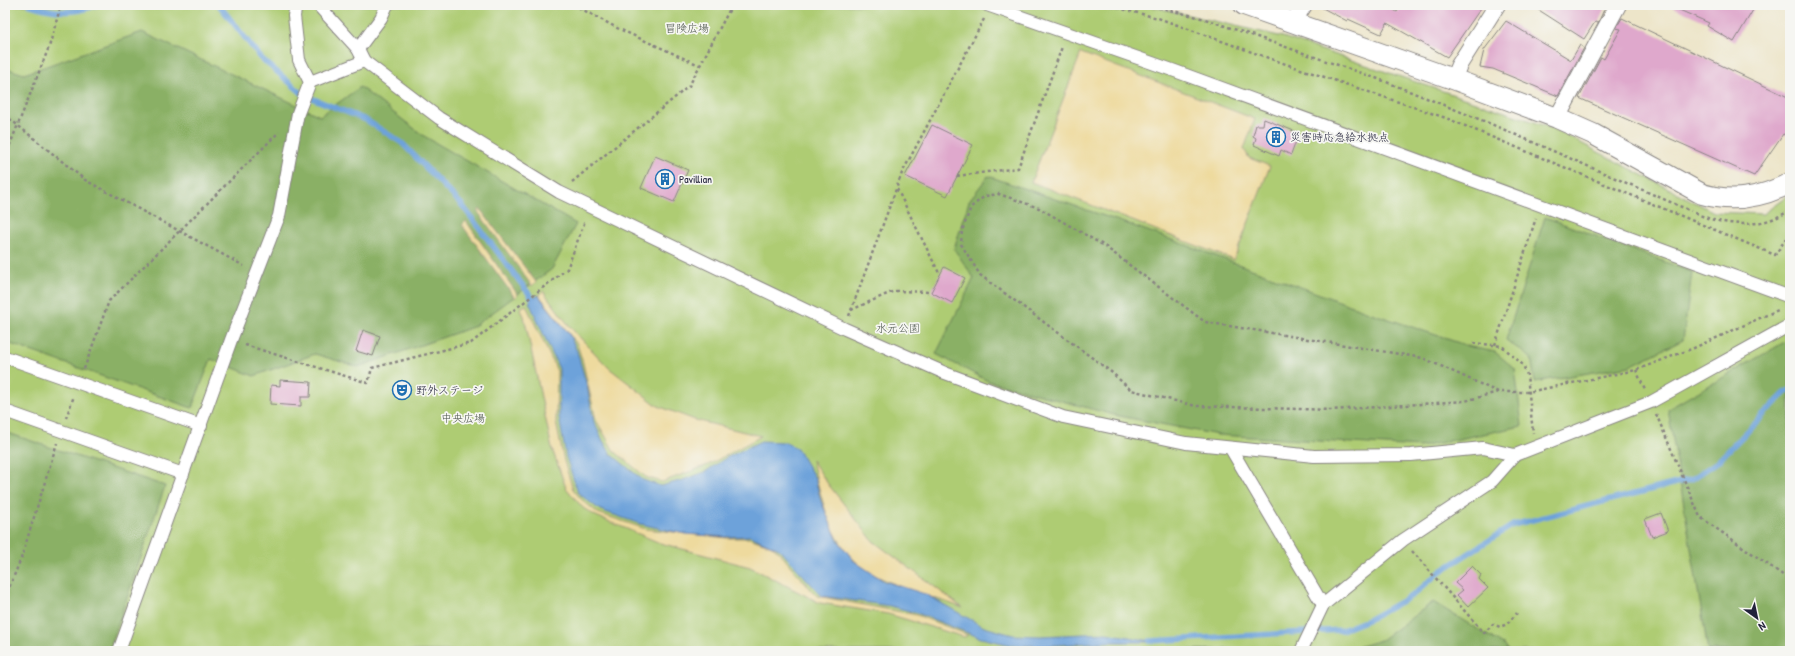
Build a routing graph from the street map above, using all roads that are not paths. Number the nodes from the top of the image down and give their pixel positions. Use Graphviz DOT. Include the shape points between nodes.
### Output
graph roads {
  1 [pos="296,5"];
  2 [pos="318,5"];
  3 [pos="387,5"];
  4 [pos="1244,5"];
  5 [pos="1304,5"];
  6 [pos="1497,5"];
  7 [pos="1618,5"];
  8 [pos="989,6"];
  9 [pos="1293,22"];
  10 [pos="358,49"];
  11 [pos="364,60"];
  12 [pos="1453,79"];
  13 [pos="309,84"];
  14 [pos="1557,118"];
  15 [pos="1790,183"];
  16 [pos="1788,301"];
  17 [pos="1790,325"];
  18 [pos="5,357"];
  19 [pos="5,411"];
  20 [pos="201,426"];
  21 [pos="1231,448"];
  22 [pos="1515,455"];
  23 [pos="183,474"];
  24 [pos="1323,605"];
  25 [pos="119,651"];
  26 [pos="1301,651"];
  1 -- 13 [label="street" via="294,16 299,60"];
  2 -- 10 [label="street"];
  3 -- 10 [label="street" via="381,18"];
  4 -- 9 [label="street"];
  5 -- 9 [label="street"];
  6 -- 12 [label="street"];
  7 -- 14 [label="street"];
  8 -- 16 [label="street" via="1541,204"];
  9 -- 12 [label="street"];
  10 -- 11 [label="street"];
  11 -- 13 [label="street"];
  11 -- 21 [label="street" via="439,118 559,192 945,374 1063,417 1186,443"];
  12 -- 14 [label="street"];
  13 -- 20 [label="street" via="299,108 279,216 256,272"];
  14 -- 15 [label="street" via="1593,134 1679,183 1716,198 1735,200 1754,197"];
  17 -- 22 [label="street" via="1651,402"];
  18 -- 20 [label="street"];
  19 -- 23 [label="street"];
  20 -- 23 [label="street"];
  21 -- 22 [label="street" via="1321,456 1411,455 1483,448"];
  21 -- 24 [label="street"];
  22 -- 24 [label="street" via="1492,481 1403,540"];
  23 -- 25 [label="street"];
  24 -- 26 [label="street"];
}
